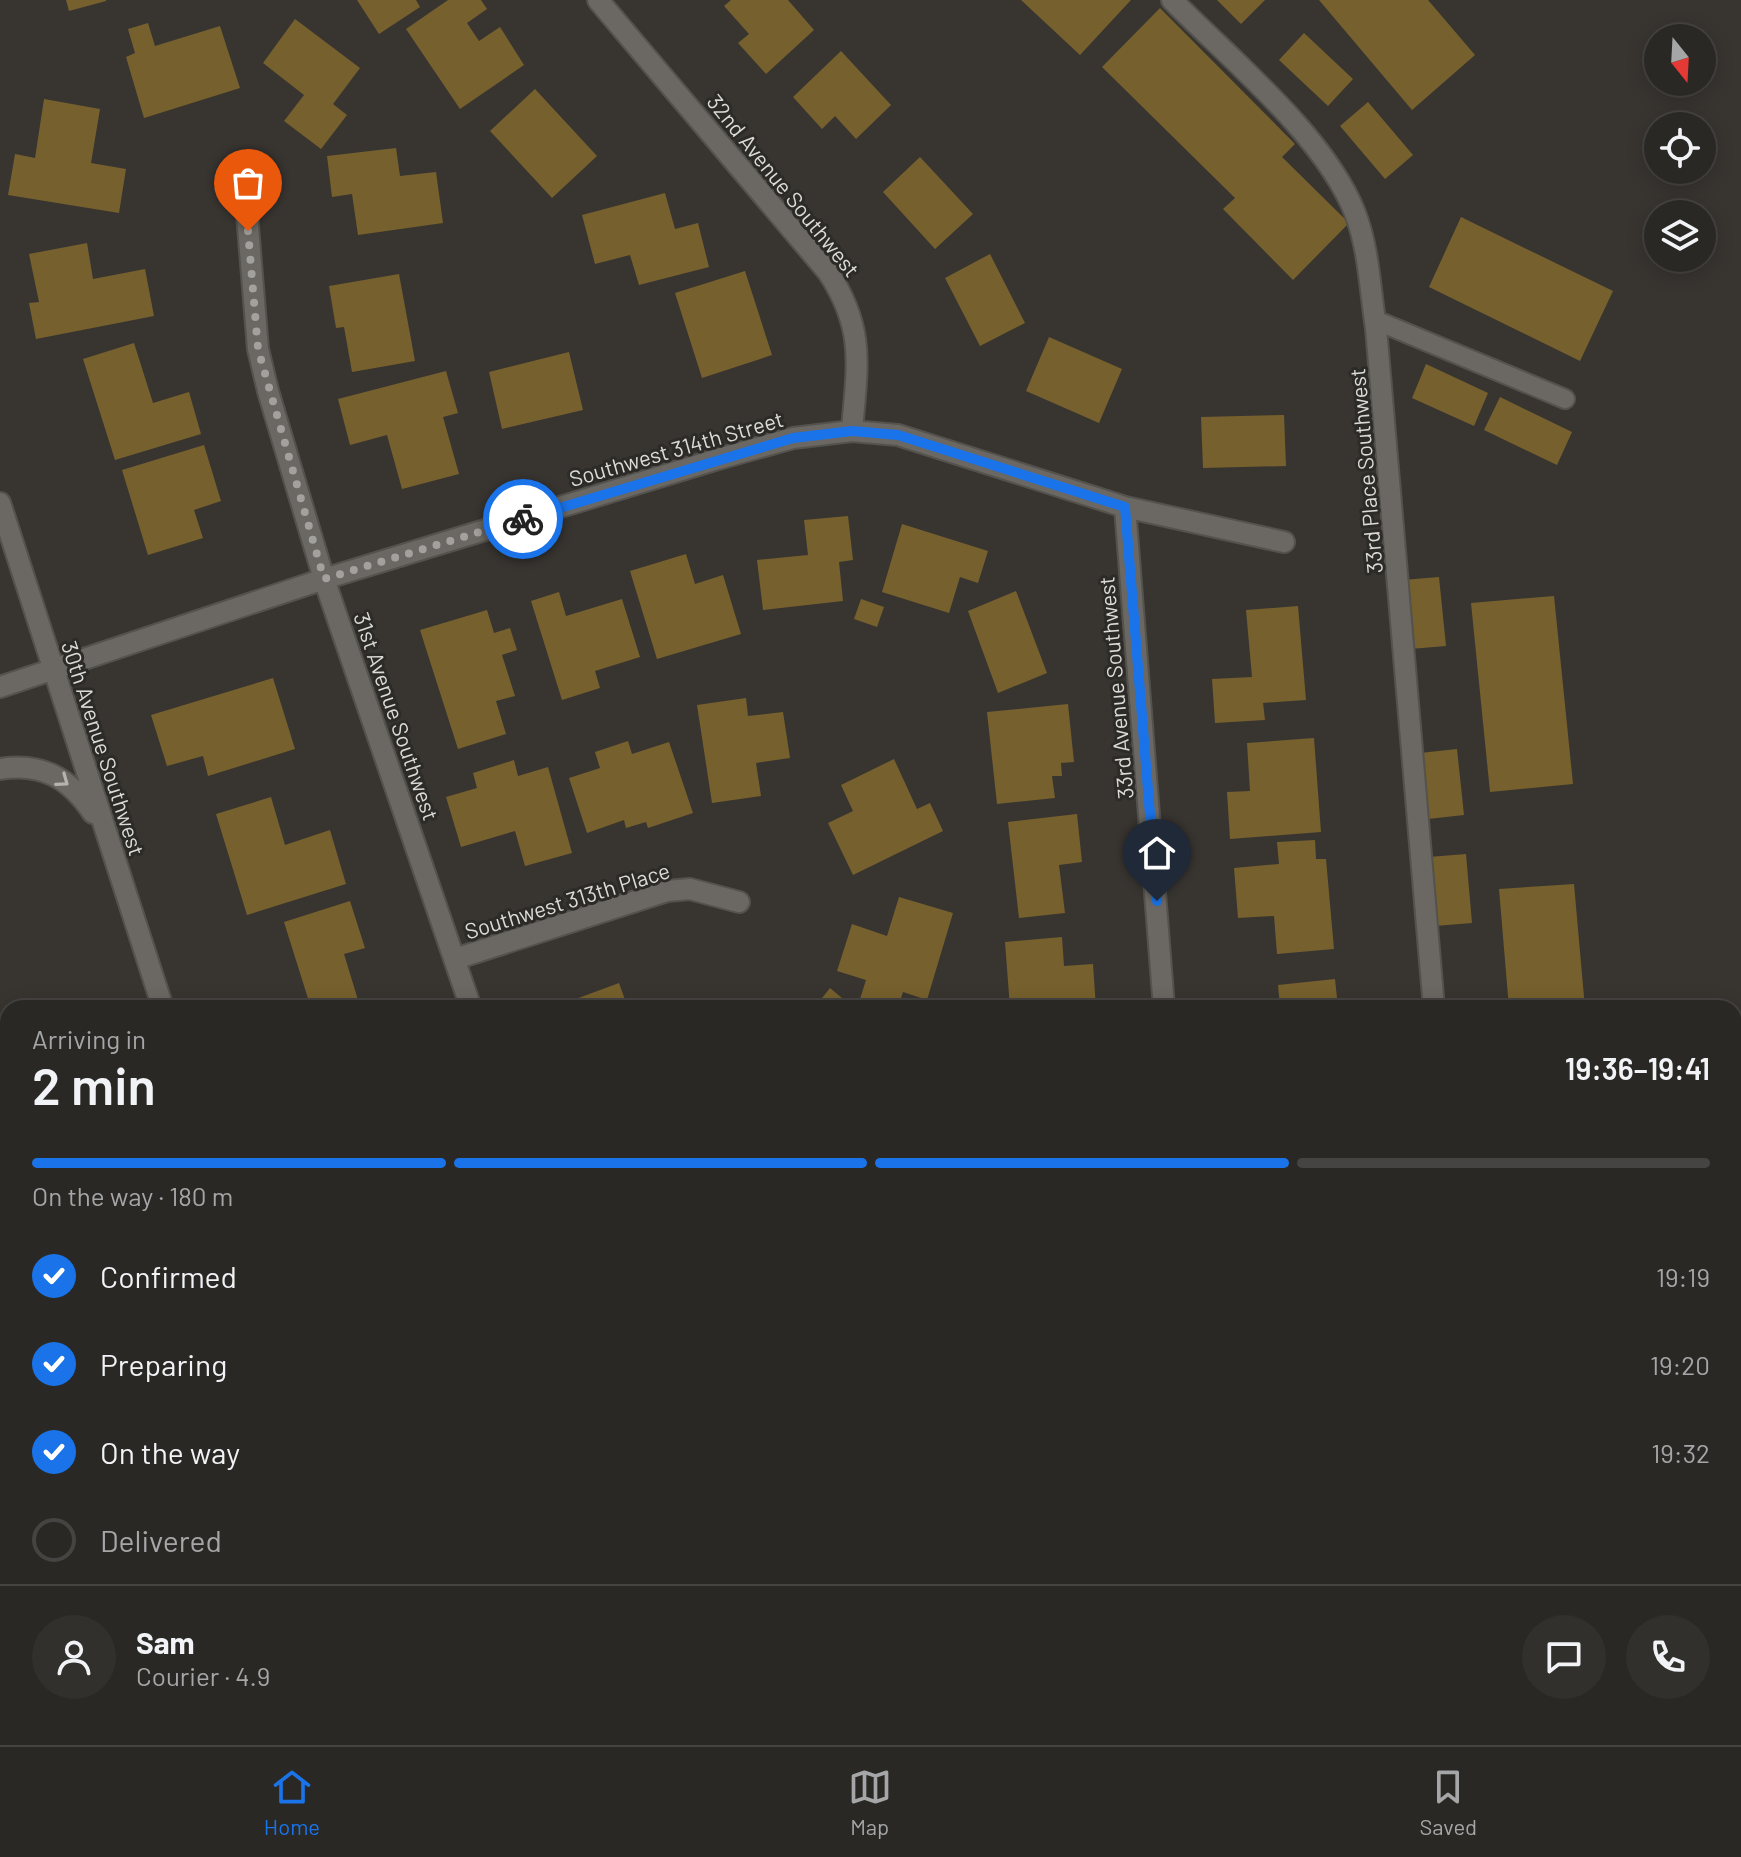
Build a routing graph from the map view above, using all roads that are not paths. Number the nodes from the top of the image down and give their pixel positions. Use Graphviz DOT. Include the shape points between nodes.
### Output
graph roads {
  1 [pos="598,0"];
  2 [pos="1172,0"];
  3 [pos="246,202"];
  4 [pos="1375,320"];
  5 [pos="1565,399"];
  6 [pos="852,431"];
  7 [pos="0,503"];
  8 [pos="1125,507"];
  9 [pos="1284,542"];
  10 [pos="324,579"];
  11 [pos="52,668"];
  12 [pos="0,687"];
  13 [pos="0,769"];
  14 [pos="106,831"];
  15 [pos="739,902"];
  16 [pos="455,959"];
  17 [pos="160,1000"];
  18 [pos="468,1000"];
  19 [pos="1163,1000"];
  20 [pos="1433,1000"];
  1 -- 6 [label="street, 32nd Avenue Southwest" via="828,272 847,302 856,335"];
  2 -- 4 [label="street, 33rd Place Southwest" via="1299,128 1337,179 1359,226"];
  3 -- 10 [label="street, 31st Avenue Southwest" via="258,349"];
  4 -- 5 [label="lane"];
  4 -- 20 [label="street, 33rd Place Southwest"];
  6 -- 8 [label="street, Southwest 314th Street" via="898,435"];
  6 -- 10 [label="street, Southwest 314th Street" via="778,443"];
  7 -- 11 [label="street, 30th Avenue Southwest"];
  8 -- 9 [label="street, Southwest 314th Street"];
  8 -- 19 [label="street, 33rd Avenue Southwest"];
  10 -- 11 [label="street, Southwest 314th Street"];
  10 -- 16 [label="street, 31st Avenue Southwest"];
  11 -- 12 [label="street, Southwest 314th Street"];
  11 -- 14 [label="street, 30th Avenue Southwest"];
  13 -- 14 [label="street, one-way" via="29,766 59,777 85,800"];
  14 -- 17 [label="street, 30th Avenue Southwest"];
  15 -- 16 [label="street, Southwest 313th Place" via="702,891 667,891"];
  16 -- 18 [label="street, 31st Avenue Southwest"];
}
